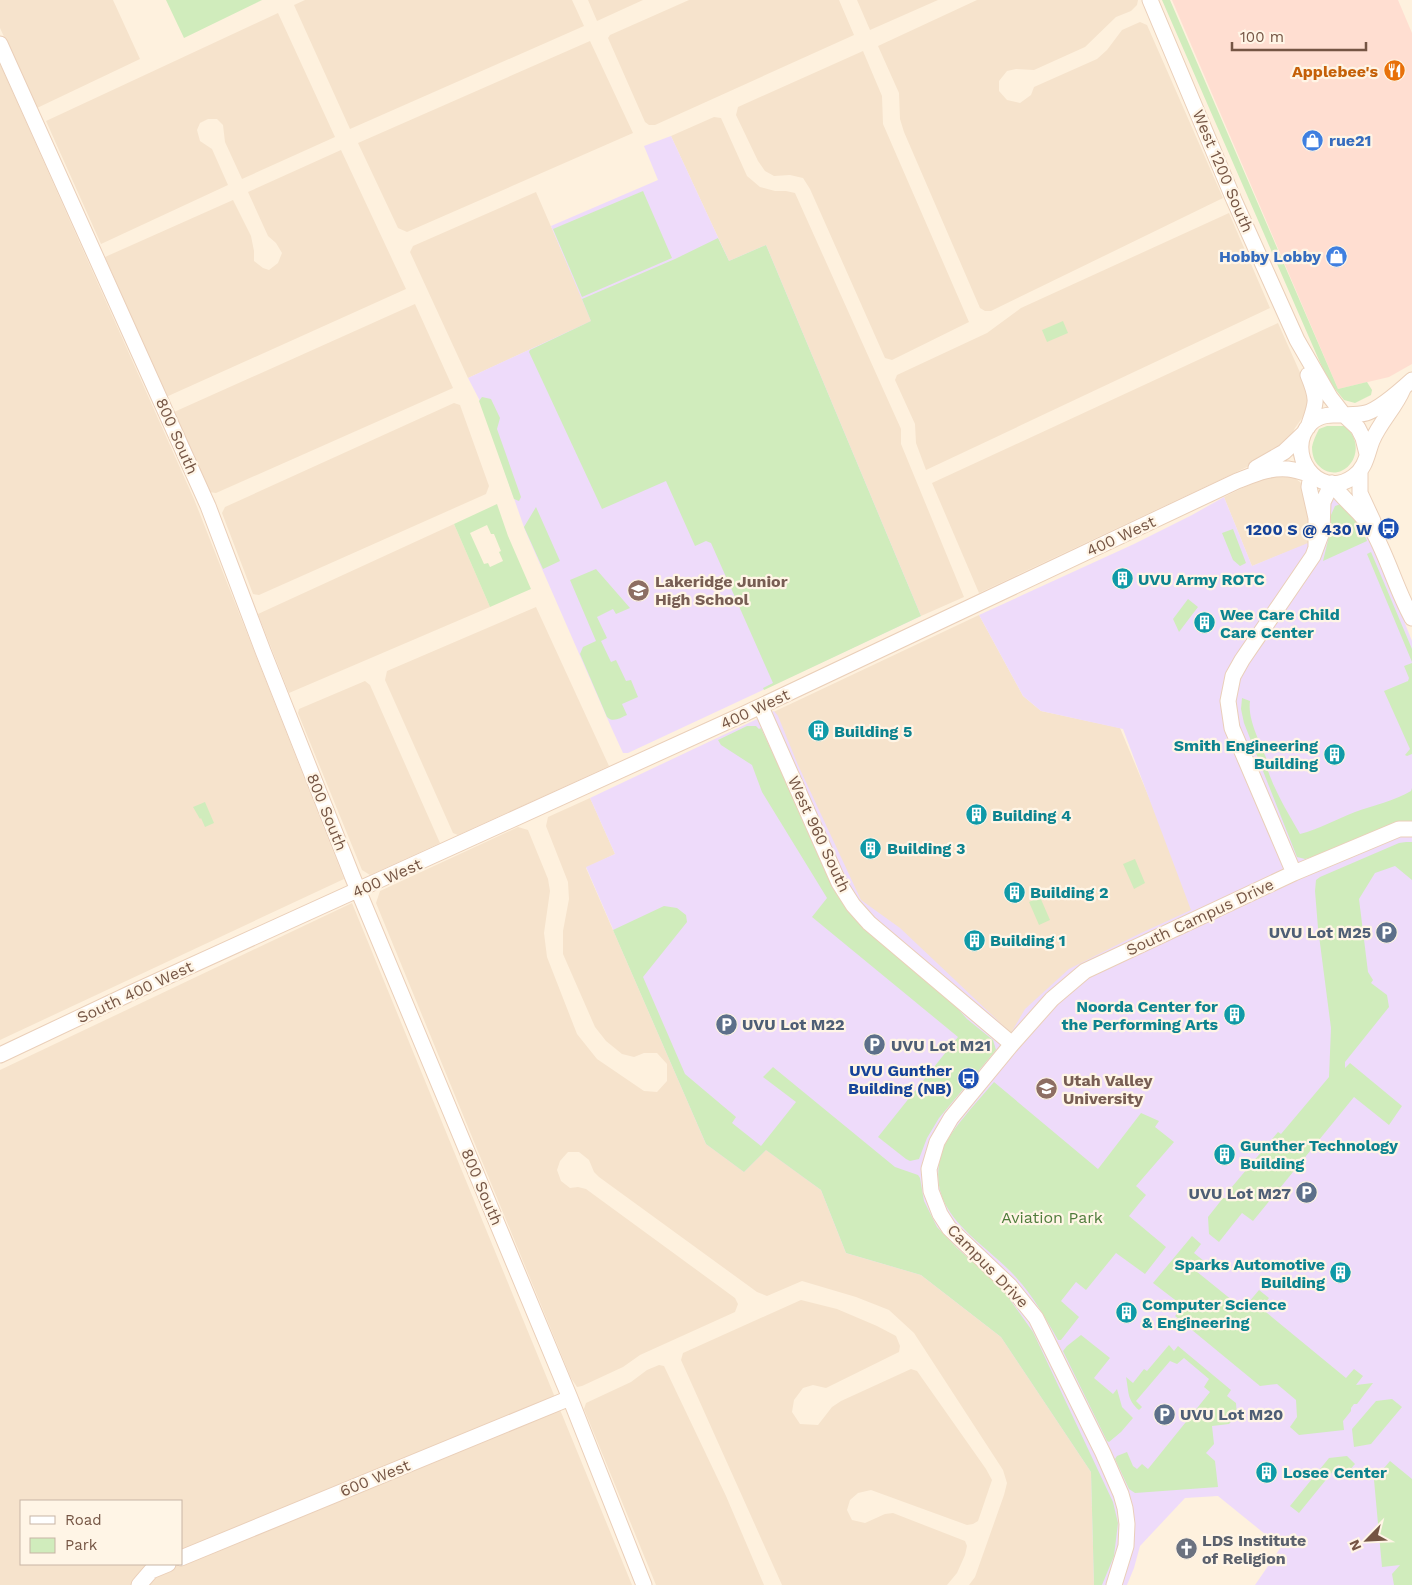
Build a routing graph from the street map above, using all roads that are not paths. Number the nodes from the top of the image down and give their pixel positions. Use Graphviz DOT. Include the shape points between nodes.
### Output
graph roads {
  1 [pos="1150,0"];
  2 [pos="0,44"];
  3 [pos="1297,340"];
  4 [pos="1408,384"];
  5 [pos="1344,415"];
  6 [pos="1306,429"];
  7 [pos="1368,454"];
  8 [pos="1360,470"];
  9 [pos="1311,474"];
  10 [pos="1237,481"];
  11 [pos="1332,483"];
  12 [pos="1374,533"];
  13 [pos="1316,547"];
  14 [pos="1412,618"];
  15 [pos="761,707"];
  16 [pos="1412,829"];
  17 [pos="1294,873"];
  18 [pos="358,891"];
  19 [pos="270,930"];
  20 [pos="1012,1044"];
  21 [pos="0,1055"];
  22 [pos="570,1398"];
  23 [pos="182,1558"];
  24 [pos="166,1565"];
  25 [pos="139,1585"];
  26 [pos="644,1585"];
  27 [pos="1114,1585"];
  1 -- 3 [label="street, West 1200 South"];
  2 -- 18 [label="street, 800 South" via="208,506"];
  3 -- 5 [label="street, West 1200 South" via="1324,389"];
  3 -- 6 [label="street, West 1200 South" via="1316,397"];
  4 -- 5 [label="street" via="1364,414"];
  4 -- 7 [label="street" via="1378,428"];
  5 -- 6 [label="street" via="1323,416"];
  5 -- 7 [label="street" via="1358,428"];
  6 -- 9 [label="street" via="1301,450"];
  6 -- 10 [label="street" via="1284,452"];
  7 -- 8 [label="street"];
  8 -- 11 [label="street" via="1348,480"];
  8 -- 12 [label="street" via="1360,493 1373,518"];
  9 -- 10 [label="street" via="1275,469"];
  9 -- 11 [label="street"];
  9 -- 13 [label="street" via="1309,487 1316,518"];
  10 -- 15 [label="street, 400 West"];
  11 -- 12 [label="street"];
  11 -- 13 [label="street" via="1323,502 1322,526"];
  12 -- 14 [label="street"];
  13 -- 17 [label="street" via="1308,564 1242,660 1233,676 1228,701 1232,728"];
  15 -- 18 [label="street, 400 West"];
  15 -- 20 [label="street, West 960 South" via="852,906"];
  16 -- 17 [label="street, South Campus Drive" via="1399,829"];
  17 -- 20 [label="street, South Campus Drive" via="1085,971 1052,999"];
  18 -- 19 [label="street, 400 West"];
  18 -- 22 [label="street, 800 South"];
  19 -- 21 [label="street, South 400 West"];
  20 -- 27 [label="street, Campus Drive" via="951,1118 937,1142 928,1169 932,1191 949,1228 1010,1286 1036,1318 1103,1453 1121,1494 1127,1524 1126,1546"];
  22 -- 23 [label="street, 600 West"];
  22 -- 26 [label="street, 800 South"];
  24 -- 25 [label="street" via="151,1571"];
}
